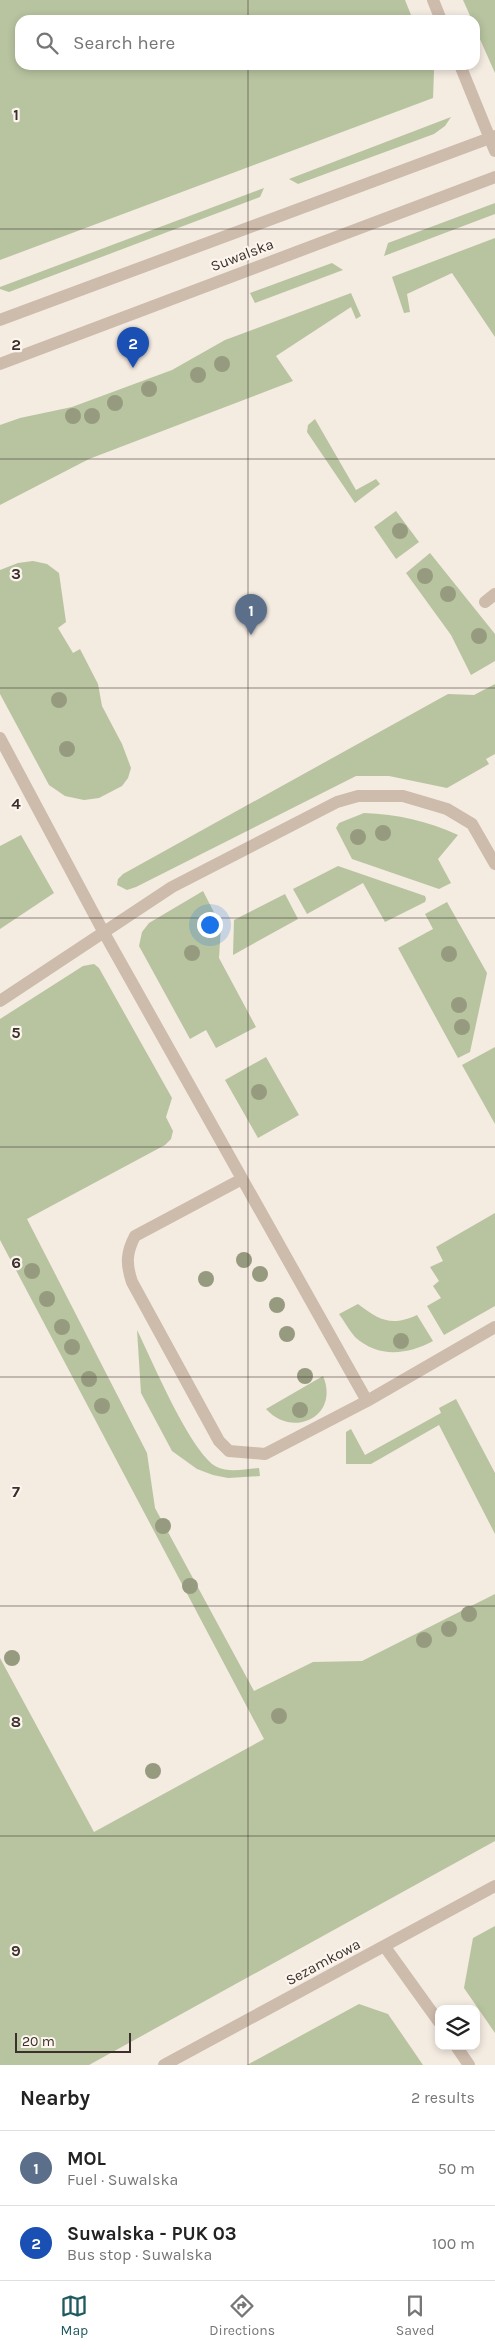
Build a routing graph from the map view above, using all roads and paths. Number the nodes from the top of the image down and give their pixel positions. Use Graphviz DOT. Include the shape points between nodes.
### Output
graph roads {
  1 [pos="433,0"];
  2 [pos="439,15"];
  3 [pos="462,70"];
  4 [pos="492,137"];
  5 [pos="495,151"];
  6 [pos="495,178"];
  7 [pos="0,320"];
  8 [pos="0,364"];
  9 [pos="0,738"];
  10 [pos="495,864"];
  11 [pos="103,932"];
  12 [pos="0,1001"];
  13 [pos="242,1179"];
  14 [pos="495,1326"];
  15 [pos="367,1401"];
  16 [pos="495,1886"];
  17 [pos="385,1947"];
  18 [pos="435,2016"];
  19 [pos="459,2050"];
  20 [pos="164,2065"];
  21 [pos="469,2065"];
  1 -- 2 [label="street"];
  3 -- 4 [label="street"];
  4 -- 5 [label="street"];
  4 -- 7 [label="street, Suwalska"];
  6 -- 8 [label="street, Suwalska"];
  9 -- 11 [label="street"];
  10 -- 11 [label="street" via="472,824 447,809 403,796 358,796 337,802 172,887"];
  11 -- 12 [label="street"];
  11 -- 13 [label="street"];
  13 -- 15 [label="street"];
  13 -- 15 [label="street" via="135,1236 126,1264 132,1282 219,1442 229,1450 265,1454"];
  14 -- 15 [label="street"];
  16 -- 17 [label="street, Sezamkowa"];
  17 -- 18 [label="street"];
  17 -- 20 [label="street, Sezamkowa"];
  19 -- 21 [label="street"];
}
